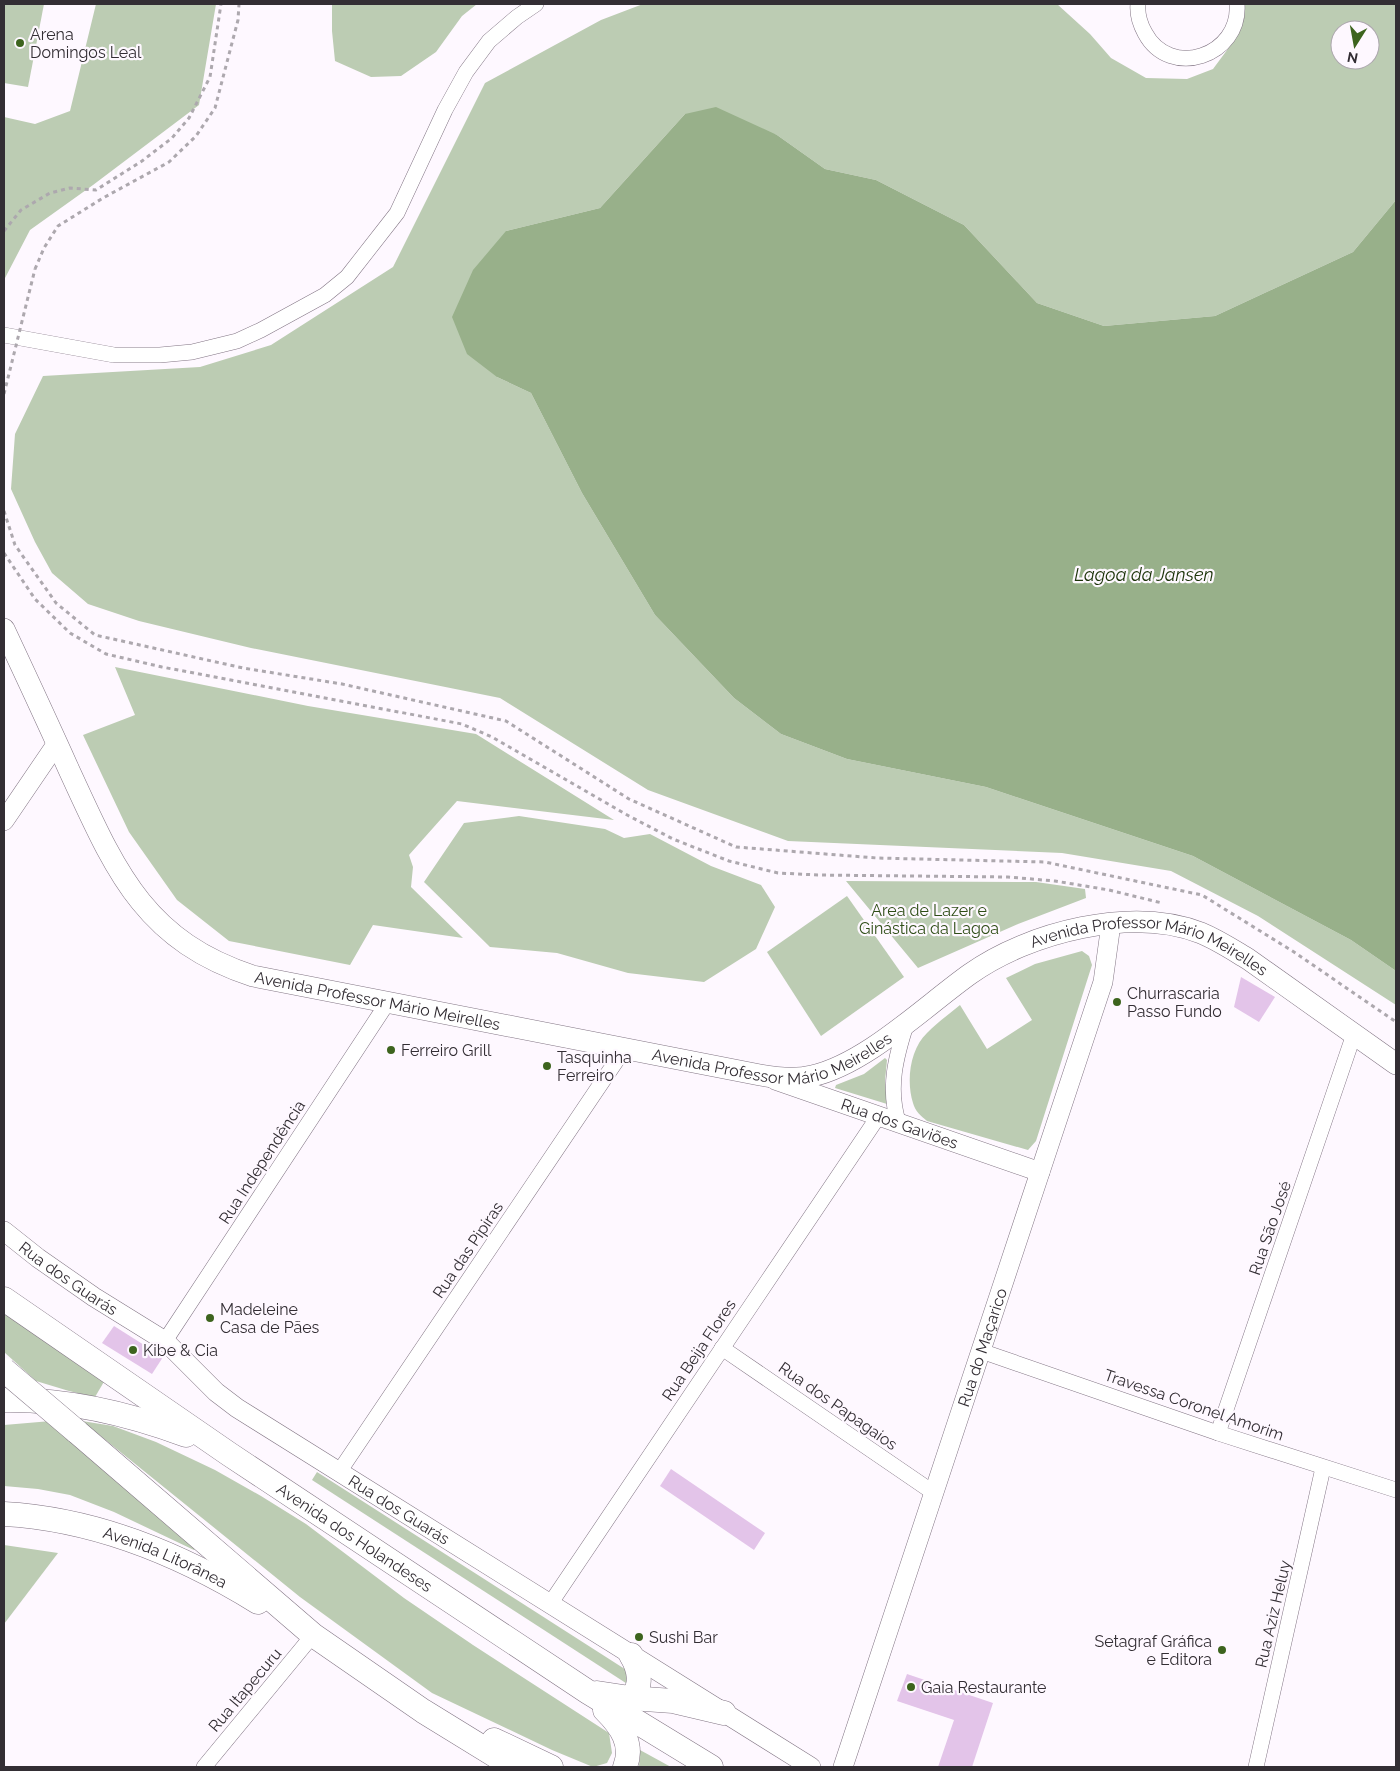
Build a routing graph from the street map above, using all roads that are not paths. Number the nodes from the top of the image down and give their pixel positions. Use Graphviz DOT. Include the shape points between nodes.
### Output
graph roads {
  1 [pos="536,4"];
  2 [pos="1138,4"];
  3 [pos="1237,4"];
  4 [pos="4,335"];
  5 [pos="4,629"];
  6 [pos="57,743"];
  7 [pos="4,821"];
  8 [pos="1111,924"];
  9 [pos="388,1002"];
  10 [pos="907,1022"];
  11 [pos="1354,1034"];
  12 [pos="625,1048"];
  13 [pos="1396,1064"];
  14 [pos="760,1075"];
  15 [pos="878,1116"];
  16 [pos="899,1124"];
  17 [pos="1040,1172"];
  18 [pos="4,1231"];
  19 [pos="4,1299"];
  20 [pos="165,1341"];
  21 [pos="722,1348"];
  22 [pos="981,1350"];
  23 [pos="4,1370"];
  24 [pos="4,1400"];
  25 [pos="1218,1433"];
  26 [pos="229,1454"];
  27 [pos="1323,1468"];
  28 [pos="340,1472"];
  29 [pos="1396,1490"];
  30 [pos="934,1493"];
  31 [pos="4,1514"];
  32 [pos="550,1604"];
  33 [pos="313,1635"];
  34 [pos="631,1655"];
  35 [pos="588,1692"];
  36 [pos="630,1698"];
  37 [pos="423,1711"];
  38 [pos="724,1713"];
  39 [pos="204,1767"];
  40 [pos="514,1767"];
  41 [pos="551,1767"];
  42 [pos="624,1767"];
  43 [pos="711,1767"];
  44 [pos="811,1767"];
  45 [pos="843,1767"];
  46 [pos="1256,1767"];
  1 -- 4 [label="street" via="488,41 445,110 397,213 347,278 325,296 261,330 192,352 114,355"];
  2 -- 3 [label="street" via="1142,28 1154,45 1172,56 1192,58 1212,52 1228,38 1236,20"];
  5 -- 6 [label="main road, Avenida Professor Mário Meirelles"];
  6 -- 7 [label="street"];
  6 -- 9 [label="main road, Avenida Professor Mário Meirelles" via="122,877 149,913 182,942 222,965 253,976"];
  8 -- 10 [label="main road, Avenida Professor Mário Meirelles" via="1077,929 1021,946 971,973"];
  8 -- 11 [label="main road, Avenida Professor Mário Meirelles" via="1156,924 1201,933 1248,959"];
  8 -- 17 [label="street, Rua do Maçarico" via="1103,982"];
  9 -- 12 [label="main road, Avenida Professor Mário Meirelles"];
  9 -- 20 [label="street, Rua Independência"];
  10 -- 14 [label="main road, Avenida Professor Mário Meirelles" via="871,1048 831,1070 802,1078"];
  10 -- 16 [label="street" via="895,1061 893,1080 893,1100"];
  11 -- 13 [label="main road, Avenida Professor Mário Meirelles"];
  11 -- 25 [label="street, Rua São José"];
  12 -- 14 [label="main road, Avenida Professor Mário Meirelles"];
  12 -- 28 [label="street, Rua das Pipiras"];
  14 -- 15 [label="street, Rua dos Gaviões"];
  15 -- 16 [label="street, Rua dos Gaviões"];
  15 -- 21 [label="street, Rua Beija Flores"];
  16 -- 17 [label="street, Rua dos Gaviões"];
  17 -- 22 [label="street, Rua do Maçarico"];
  18 -- 20 [label="street, Rua dos Guarás" via="94,1297"];
  19 -- 26 [label="main road, Avenida dos Holandeses"];
  20 -- 28 [label="street, Rua dos Guarás" via="216,1392 237,1408"];
  21 -- 30 [label="street, Rua dos Papagaios"];
  21 -- 32 [label="street, Rua Beija Flores"];
  22 -- 25 [label="street, Travessa Coronel Amorim"];
  22 -- 30 [label="street, Rua do Maçarico"];
  23 -- 33 [label="main road, bridge"];
  24 -- 26 [label="main road" via="53,1402 127,1415 197,1439"];
  25 -- 27 [label="street, Travessa Coronel Amorim"];
  26 -- 35 [label="main road, Avenida dos Holandeses"];
  27 -- 29 [label="street, Travessa Coronel Amorim"];
  27 -- 46 [label="street, Rua Aziz Heluy"];
  28 -- 32 [label="street, Rua dos Guarás"];
  30 -- 45 [label="street, Rua do Maçarico"];
  31 -- 33 [label="main road, Avenida Litorânea" via="82,1526 156,1550 214,1577"];
  32 -- 34 [label="street, Rua dos Guarás"];
  33 -- 37 [label="main road"];
  33 -- 39 [label="street, Rua Itapecuru"];
  34 -- 36 [label="main road" via="639,1678 635,1694"];
  34 -- 38 [label="street, Rua dos Guarás"];
  35 -- 36 [label="main road"];
  35 -- 42 [label="main road" via="625,1735 628,1751"];
  35 -- 43 [label="main road, Avenida dos Holandeses"];
  36 -- 38 [label="main road" via="673,1701"];
  37 -- 40 [label="main road"];
  37 -- 41 [label="main road"];
  38 -- 44 [label="street, Rua dos Guarás"];
}
